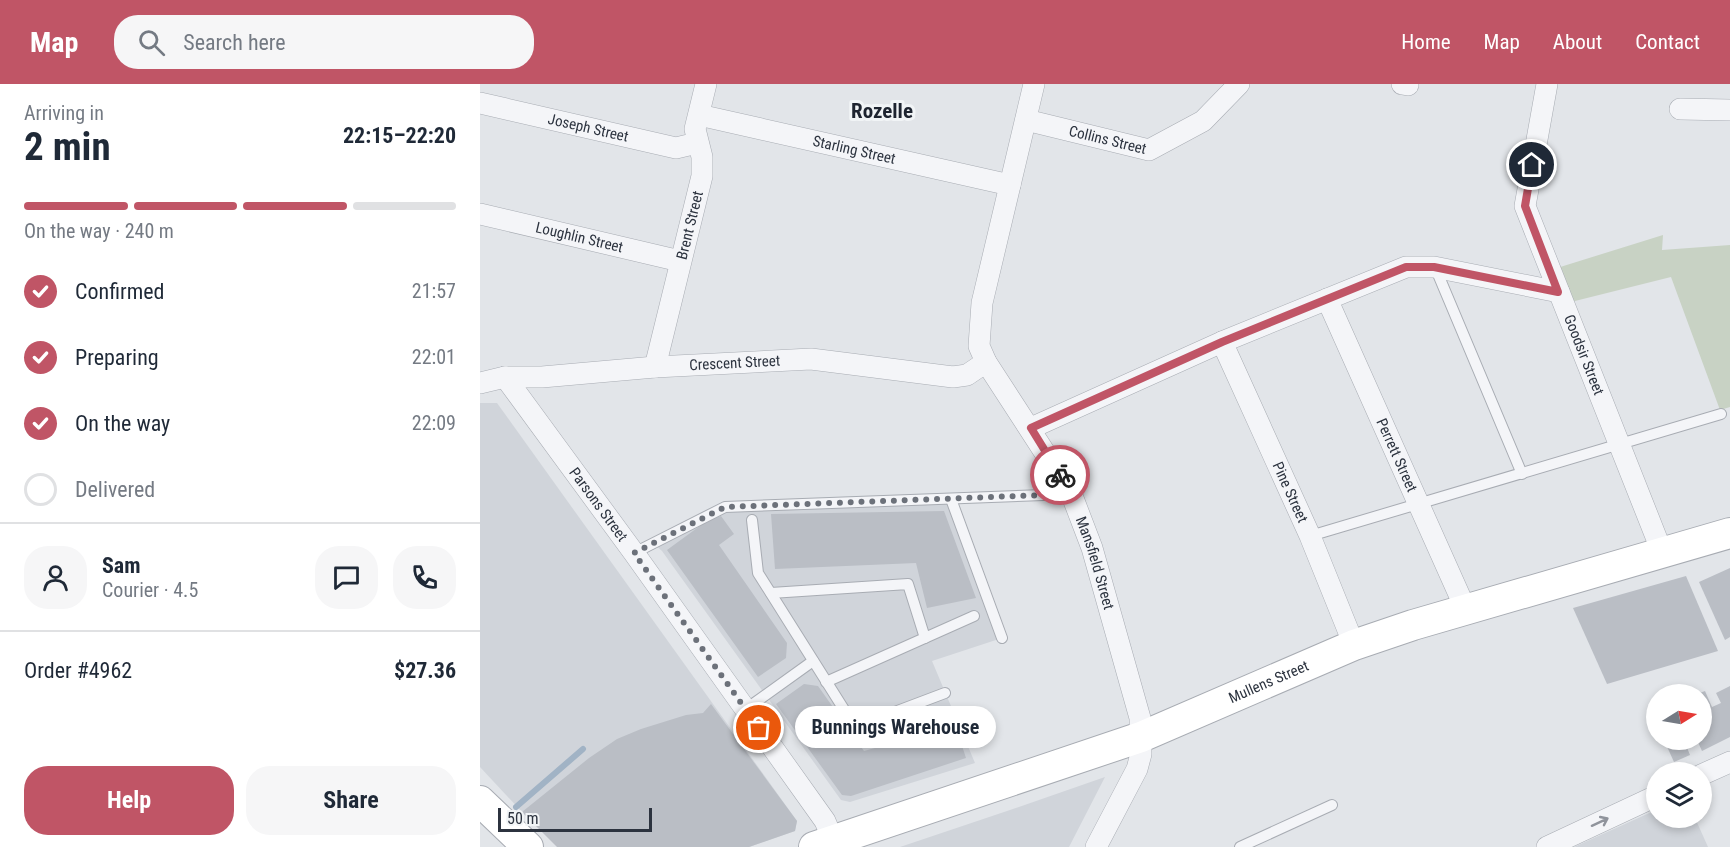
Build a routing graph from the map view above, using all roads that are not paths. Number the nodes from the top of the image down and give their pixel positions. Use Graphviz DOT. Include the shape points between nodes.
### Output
graph roads {
  1 [pos="706,84"];
  2 [pos="1034,84"];
  3 [pos="1239,84"];
  4 [pos="1547,84"];
  5 [pos="480,103"];
  6 [pos="1680,109"];
  7 [pos="1730,110"];
  8 [pos="699,115"];
  9 [pos="1026,120"];
  10 [pos="697,143"];
  11 [pos="1010,185"];
  12 [pos="480,214"];
  13 [pos="680,261"];
  14 [pos="1434,267"];
  15 [pos="1558,292"];
  16 [pos="1327,299"];
  17 [pos="1222,342"];
  18 [pos="986,362"];
  19 [pos="655,368"];
  20 [pos="505,377"];
  21 [pos="480,383"];
  22 [pos="1721,414"];
  23 [pos="1031,428"];
  24 [pos="1620,444"];
  25 [pos="1522,474"];
  26 [pos="1071,494"];
  27 [pos="951,499"];
  28 [pos="1420,504"];
  29 [pos="752,520"];
  30 [pos="1730,533"];
  31 [pos="1310,536"];
  32 [pos="1662,552"];
  33 [pos="634,553"];
  34 [pos="771,593"];
  35 [pos="1466,610"];
  36 [pos="974,616"];
  37 [pos="925,638"];
  38 [pos="1002,638"];
  39 [pos="1354,645"];
  40 [pos="813,661"];
  41 [pos="826,681"];
  42 [pos="945,693"];
  43 [pos="746,709"];
  44 [pos="1141,737"];
  45 [pos="1730,762"];
  46 [pos="1712,770"];
  47 [pos="480,801"];
  48 [pos="1646,801"];
  49 [pos="1332,805"];
  50 [pos="823,844"];
  51 [pos="528,847"];
  52 [pos="1096,847"];
  53 [pos="1240,847"];
  54 [pos="1547,847"];
  1 -- 8 [label="street, Brent Street"];
  2 -- 9 [label="street, Mansfield Street"];
  3 -- 9 [label="street, Collins Street" via="1203,121 1149,150"];
  4 -- 15 [label="street, Goodsir Street" via="1525,206"];
  5 -- 10 [label="street, Joseph Street" via="676,148"];
  6 -- 7 [label="street"];
  8 -- 10 [label="street, Brent Street"];
  8 -- 11 [label="street, Starling Street"];
  9 -- 11 [label="street, Mansfield Street"];
  10 -- 13 [label="street, Brent Street" via="702,176"];
  11 -- 18 [label="street, Mansfield Street" via="982,303 979,346"];
  12 -- 13 [label="street, Loughlin Street"];
  13 -- 19 [label="street, Brent Street"];
  14 -- 15 [label="street"];
  14 -- 16 [label="street" via="1406,267"];
  14 -- 25 [label="lane"];
  15 -- 24 [label="street, Goodsir Street"];
  16 -- 17 [label="street"];
  16 -- 28 [label="street, Perrett Street"];
  17 -- 23 [label="street"];
  17 -- 31 [label="street, Pine Street"];
  18 -- 19 [label="street, Crescent Street" via="967,375 953,377 811,359"];
  18 -- 23 [label="street, Mansfield Street"];
  19 -- 20 [label="street, Crescent Street" via="542,378"];
  20 -- 21 [label="street, Crescent Street"];
  20 -- 33 [label="street, Parsons Street"];
  22 -- 24 [label="lane"];
  23 -- 26 [label="street, Mansfield Street"];
  24 -- 25 [label="lane"];
  24 -- 32 [label="street, Goodsir Street"];
  25 -- 28 [label="lane"];
  26 -- 27 [label="lane"];
  26 -- 44 [label="street, Mansfield Street" via="1096,560 1140,718"];
  27 -- 33 [label="lane" via="725,507"];
  27 -- 38 [label="lane"];
  28 -- 31 [label="lane"];
  28 -- 35 [label="street, Perrett Street"];
  29 -- 34 [label="lane" via="758,573"];
  30 -- 32 [label="street, Mullens Street"];
  31 -- 39 [label="street, Pine Street"];
  32 -- 35 [label="street, Mullens Street"];
  33 -- 43 [label="street, Parsons Street"];
  34 -- 37 [label="lane" via="908,584"];
  34 -- 40 [label="lane"];
  35 -- 39 [label="street, Mullens Street"];
  36 -- 37 [label="lane"];
  37 -- 41 [label="lane"];
  39 -- 44 [label="street, Mullens Street"];
  40 -- 41 [label="lane"];
  40 -- 43 [label="lane"];
  41 -- 42 [label="lane" via="855,727"];
  43 -- 50 [label="street, Parsons Street" via="825,821"];
  44 -- 50 [label="street, Mullens Street"];
  44 -- 52 [label="street, Mansfield Street" via="1137,769"];
  45 -- 46 [label="street"];
  47 -- 51 [label="street"];
  54 -- 48 [label="street, one-way"];
  49 -- 53 [label="lane"];
}
